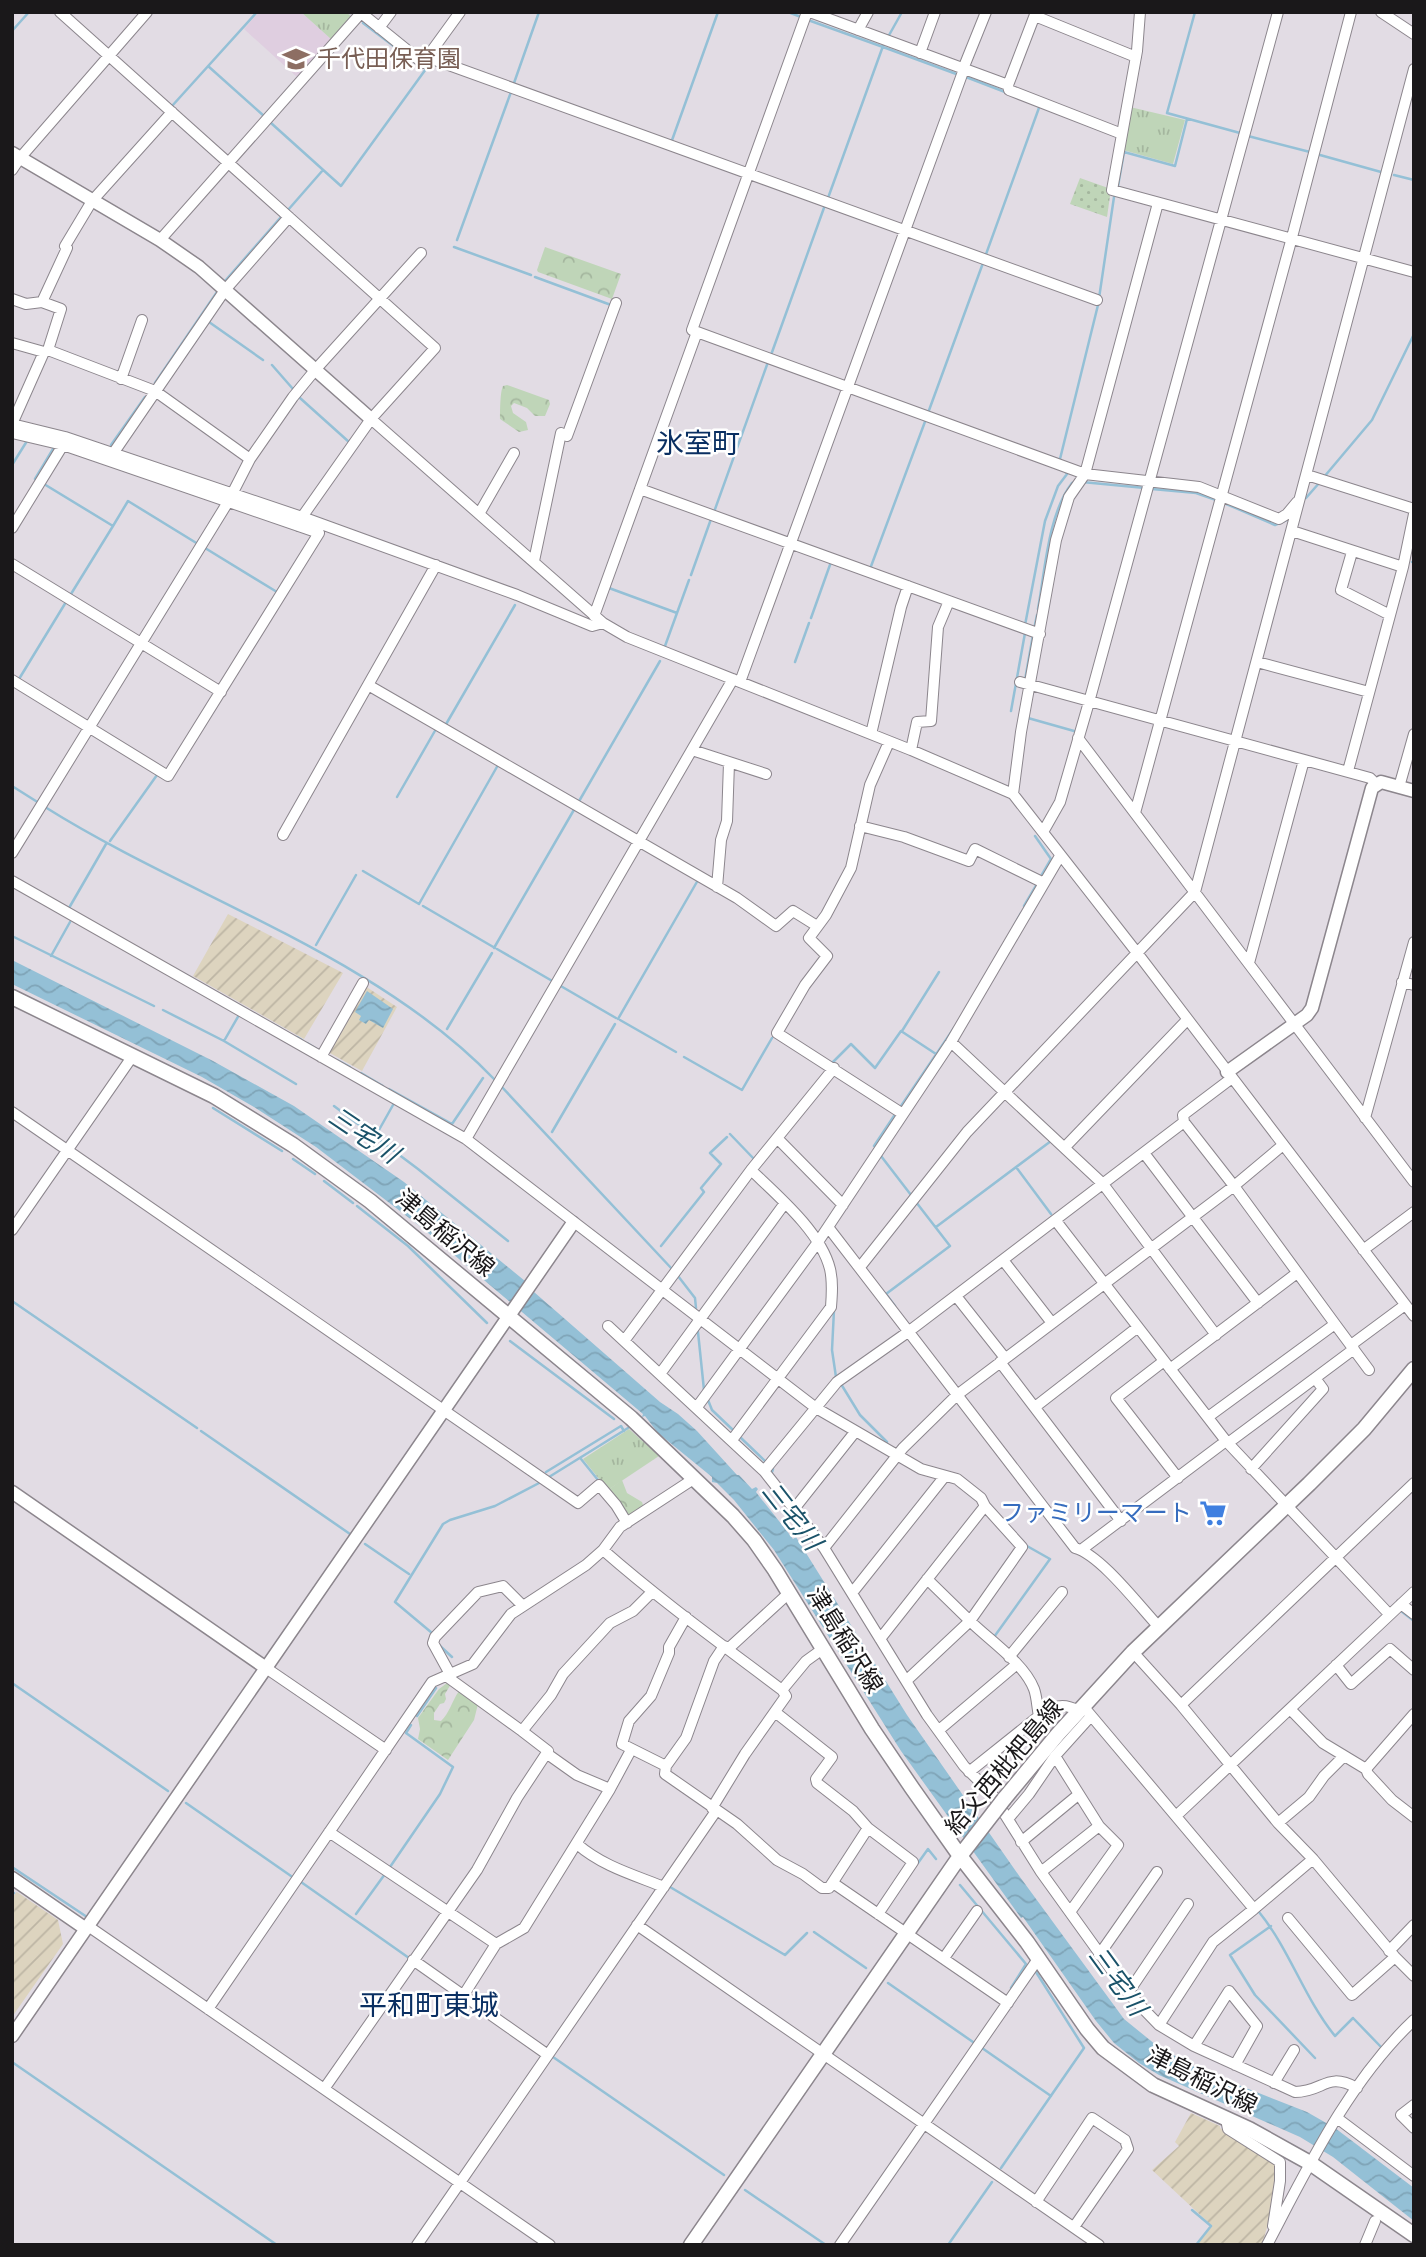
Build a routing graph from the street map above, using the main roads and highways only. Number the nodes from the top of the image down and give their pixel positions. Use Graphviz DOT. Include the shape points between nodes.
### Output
graph roads {
  1 [pos="12,997"];
  2 [pos="1414,1369"];
  3 [pos="963,1852"];
  4 [pos="1414,2235"];
  5 [pos="691,2245"];
  1 -- 3 [label="main road, 津島稲沢線" via="214,1097 293,1145 370,1200 631,1418 754,1540 872,1729"];
  2 -- 3 [label="main road, 給父西枇杷島線, bridge" via="1364,1429 1133,1652"];
  3 -- 4 [label="main road, 津島稲沢線" via="1103,2048 1153,2085 1313,2158"];
  3 -- 5 [label="main road, 給父西枇杷島線"];
}
